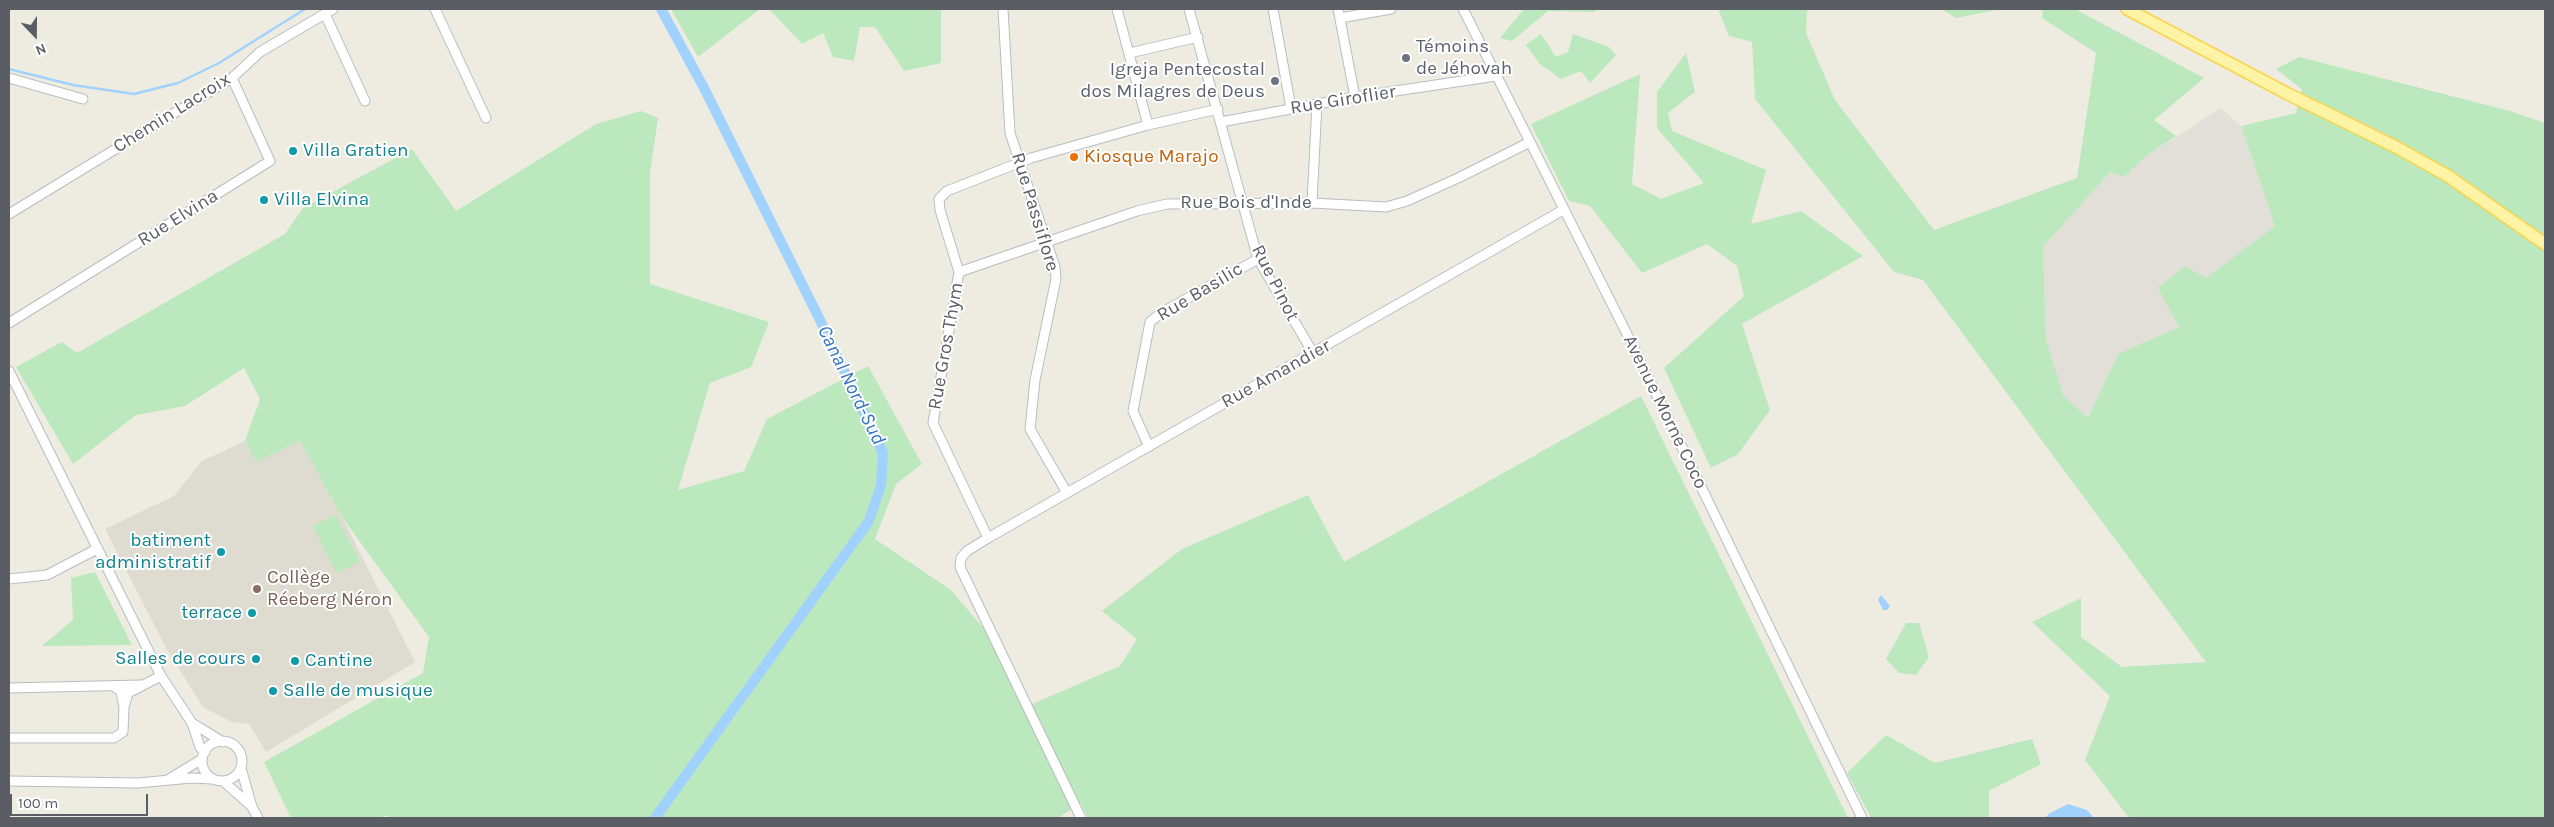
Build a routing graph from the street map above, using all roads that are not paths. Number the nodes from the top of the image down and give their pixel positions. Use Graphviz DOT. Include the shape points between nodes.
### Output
graph roads {
  1 [pos="435,9"];
  2 [pos="1003,9"];
  3 [pos="1117,9"];
  4 [pos="1189,9"];
  5 [pos="1273,9"];
  6 [pos="1390,9"];
  7 [pos="1463,9"];
  8 [pos="2127,9"];
  9 [pos="329,11"];
  10 [pos="1339,14"];
  11 [pos="1198,37"];
  12 [pos="1130,53"];
  13 [pos="1496,76"];
  14 [pos="9,78"];
  15 [pos="232,78"];
  16 [pos="1355,97"];
  17 [pos="83,99"];
  18 [pos="365,102"];
  19 [pos="1317,104"];
  20 [pos="1291,108"];
  21 [pos="1218,109"];
  22 [pos="486,118"];
  23 [pos="1221,122"];
  24 [pos="1148,125"];
  25 [pos="1530,142"];
  26 [pos="1021,162"];
  27 [pos="1242,203"];
  28 [pos="1312,203"];
  29 [pos="1563,210"];
  30 [pos="9,214"];
  31 [pos="1047,242"];
  32 [pos="2545,244"];
  33 [pos="1258,258"];
  34 [pos="959,272"];
  35 [pos="9,323"];
  36 [pos="1313,353"];
  37 [pos="9,371"];
  38 [pos="1148,447"];
  39 [pos="1067,493"];
  40 [pos="988,538"];
  41 [pos="97,549"];
  42 [pos="9,579"];
  43 [pos="161,676"];
  44 [pos="141,685"];
  45 [pos="115,687"];
  46 [pos="9,688"];
  47 [pos="124,707"];
  48 [pos="192,723"];
  49 [pos="9,738"];
  50 [pos="223,742"];
  51 [pos="204,755"];
  52 [pos="240,768"];
  53 [pos="212,779"];
  54 [pos="9,781"];
  55 [pos="167,781"];
  56 [pos="223,781"];
  57 [pos="252,807"];
  58 [pos="258,818"];
  59 [pos="1081,818"];
  60 [pos="1862,818"];
  1 -- 22 [label="street"];
  2 -- 26 [label="street, Rue Passiflore" via="1010,133"];
  3 -- 12 [label="street"];
  4 -- 11 [label="street, Rue Pinot"];
  5 -- 20 [label="street"];
  6 -- 10 [label="street"];
  7 -- 13 [label="street, Avenue Morne Coco"];
  8 -- 32 [label="main road" via="2448,176"];
  9 -- 15 [label="street, Chemin Lacroix" via="260,52"];
  9 -- 18 [label="street"];
  10 -- 16 [label="street"];
  11 -- 12 [label="street"];
  11 -- 21 [label="street, Rue Pinot"];
  12 -- 24 [label="street"];
  13 -- 16 [label="street, Rue Giroflier"];
  13 -- 25 [label="street, Avenue Morne Coco"];
  14 -- 17 [label="street"];
  15 -- 30 [label="street, Chemin Lacroix"];
  15 -- 35 [label="street, Rue Elvina" via="270,161"];
  16 -- 19 [label="street, Rue Giroflier"];
  19 -- 20 [label="street, Rue Giroflier"];
  19 -- 28 [label="street"];
  20 -- 23 [label="street, Rue Giroflier"];
  21 -- 23 [label="street, Rue Pinot"];
  21 -- 24 [label="street, Rue Gros Thym"];
  23 -- 27 [label="street, Rue Pinot"];
  24 -- 26 [label="street, Rue Gros Thym"];
  25 -- 28 [label="street, Rue Bois d'Inde" via="1458,178 1386,207"];
  25 -- 29 [label="street, Avenue Morne Coco"];
  26 -- 31 [label="street, Rue Passiflore"];
  26 -- 34 [label="street, Rue Gros Thym" via="947,191 939,198"];
  27 -- 28 [label="street, Rue Bois d'Inde"];
  27 -- 31 [label="street, Rue Bois d'Inde" via="1167,204"];
  27 -- 33 [label="street, Rue Pinot"];
  29 -- 36 [label="street, Rue Amandier"];
  29 -- 60 [label="street, Avenue Morne Coco" via="1630,340"];
  31 -- 34 [label="street, Rue Bois d'Inde"];
  31 -- 39 [label="street, Rue Passiflore" via="1056,279 1030,429"];
  33 -- 36 [label="street, Rue Pinot"];
  33 -- 38 [label="street, Rue Basilic" via="1150,322 1133,410"];
  34 -- 40 [label="street, Rue Gros Thym" via="933,423"];
  36 -- 38 [label="street, Rue Amandier"];
  37 -- 41 [label="street"];
  38 -- 39 [label="street, Rue Amandier"];
  39 -- 40 [label="street, Rue Amandier"];
  40 -- 59 [label="street, Rue Amandier" via="967,551 961,558 960,567"];
  41 -- 42 [label="street" via="47,575"];
  41 -- 43 [label="street"];
  43 -- 44 [label="street"];
  43 -- 48 [label="street"];
  44 -- 45 [label="street"];
  44 -- 47 [label="street" via="128,693"];
  45 -- 46 [label="street"];
  45 -- 47 [label="street" via="121,692"];
  47 -- 49 [label="street" via="123,732 114,738"];
  48 -- 50 [label="street"];
  48 -- 51 [label="street"];
  50 -- 51 [label="street" via="212,744"];
  50 -- 52 [label="street" via="230,743 239,751"];
  51 -- 53 [label="street" via="204,770"];
  51 -- 55 [label="street"];
  52 -- 56 [label="street" via="234,777"];
  52 -- 57 [label="street"];
  53 -- 55 [label="street"];
  53 -- 56 [label="street"];
  54 -- 55 [label="street"];
  56 -- 57 [label="street"];
  57 -- 58 [label="street"];
}
